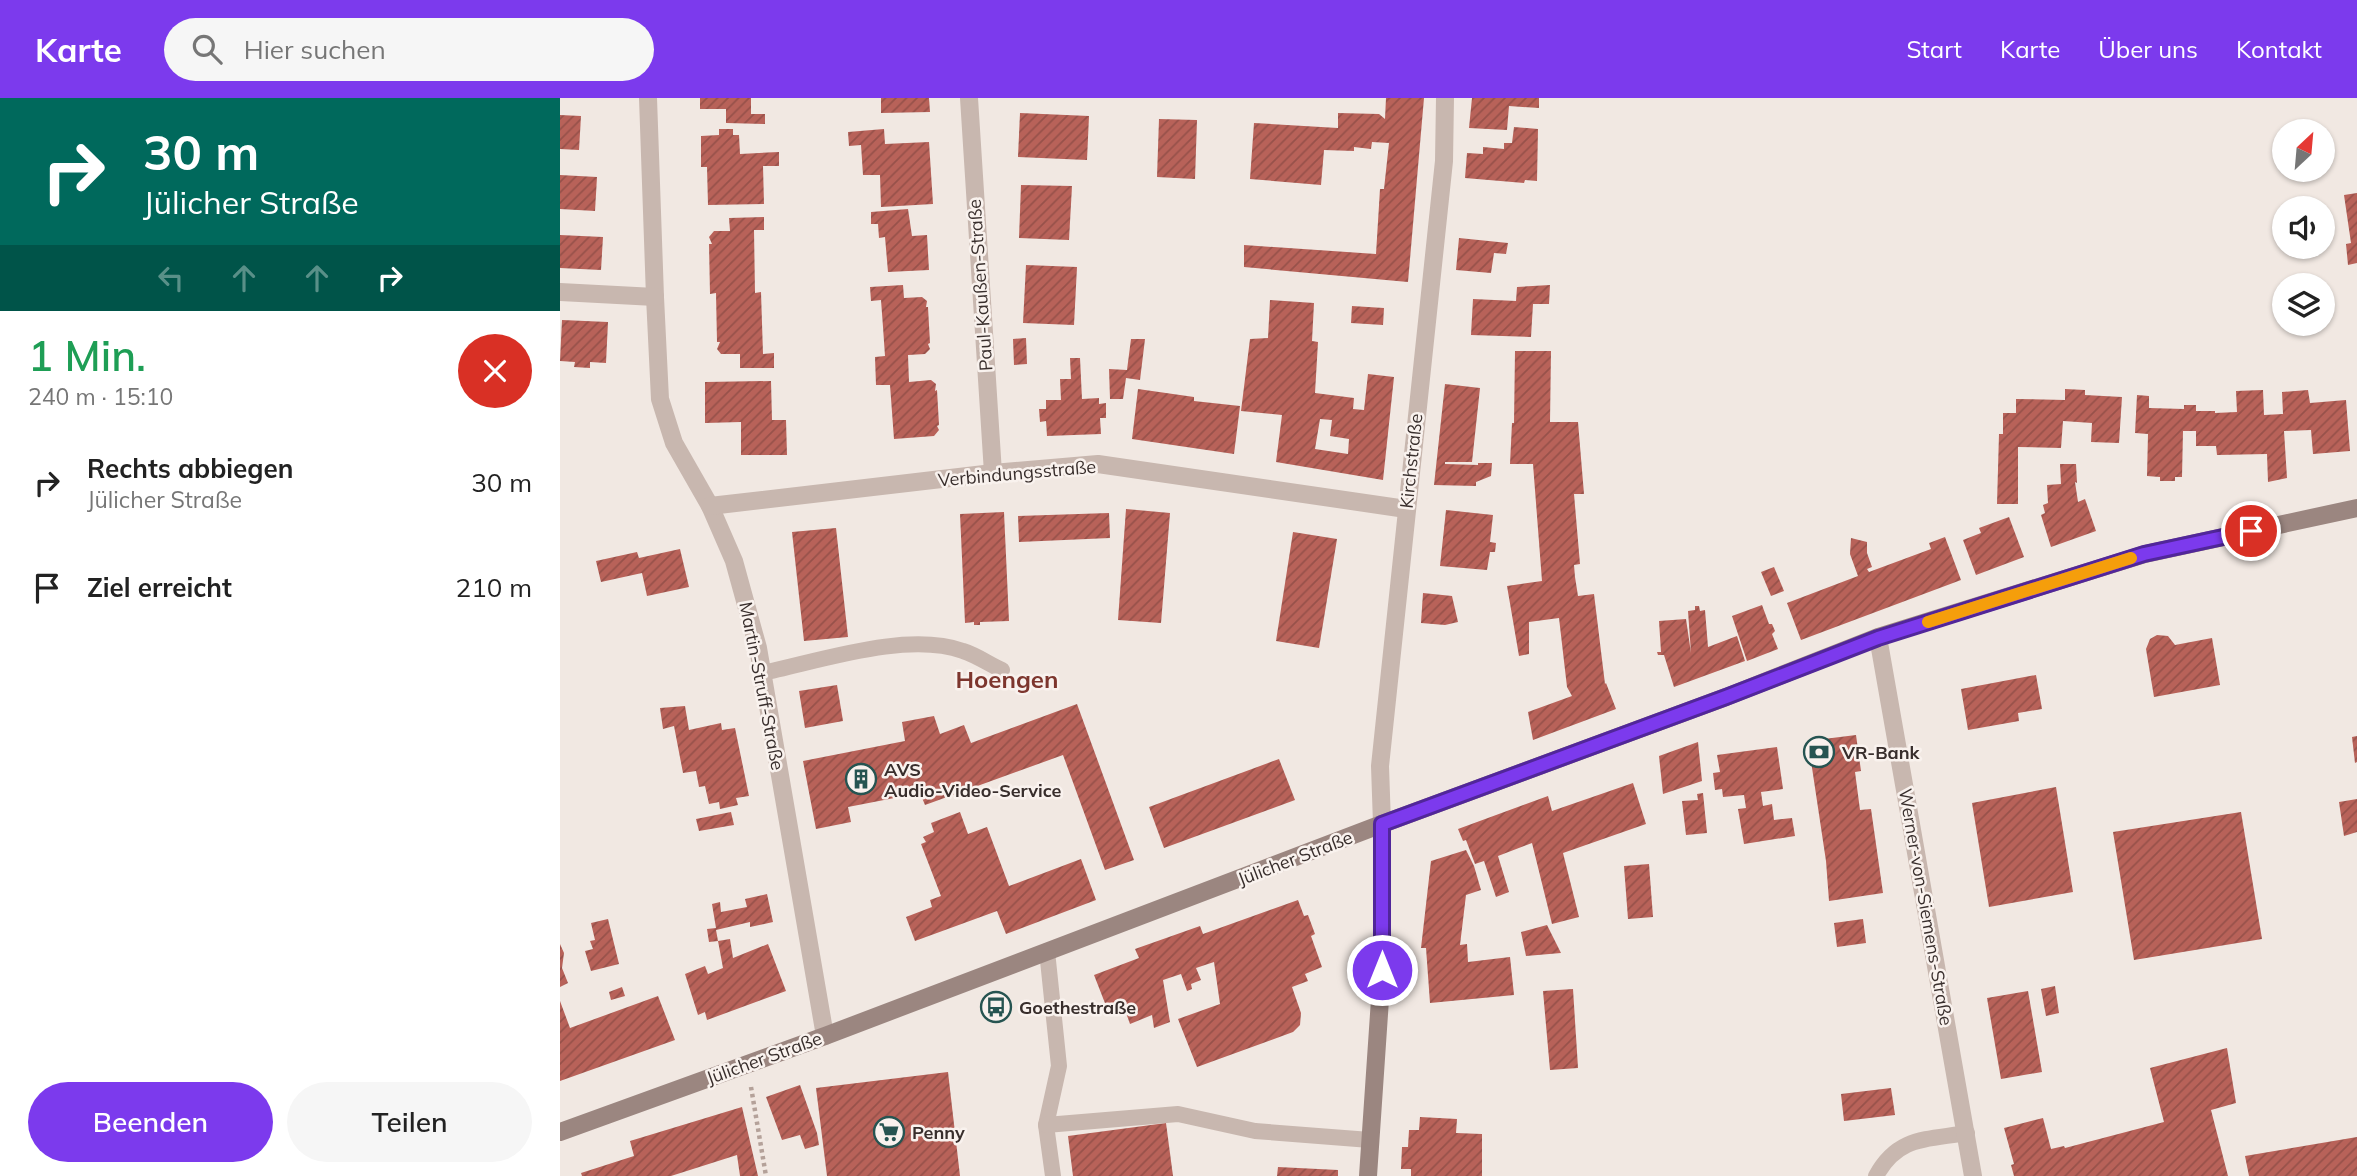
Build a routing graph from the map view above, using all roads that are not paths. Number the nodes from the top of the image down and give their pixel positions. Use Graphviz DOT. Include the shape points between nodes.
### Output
graph roads {
  1 [pos="648,98"];
  2 [pos="969,98"];
  3 [pos="1444,98"];
  4 [pos="560,292"];
  5 [pos="654,297"];
  6 [pos="993,473"];
  7 [pos="710,506"];
  8 [pos="2357,508"];
  9 [pos="1406,509"];
  10 [pos="1878,638"];
  11 [pos="1002,670"];
  12 [pos="762,673"];
  13 [pos="1382,824"];
  14 [pos="1047,951"];
  15 [pos="825,1036"];
  16 [pos="1046,1125"];
  17 [pos="560,1132"];
  18 [pos="1967,1133"];
  19 [pos="1370,1140"];
  20 [pos="1053,1176"];
  21 [pos="1368,1176"];
  22 [pos="1876,1176"];
  23 [pos="1973,1176"];
  1 -- 5 [label="street, Martin-Struff-Straße"];
  2 -- 6 [label="street, Paul-Kaußen-Straße"];
  3 -- 9 [label="street, Kirchstraße" via="1444,161"];
  4 -- 5 [label="street"];
  5 -- 7 [label="street, Martin-Struff-Straße" via="660,399 674,443"];
  6 -- 7 [label="street, Verbindungsstraße"];
  6 -- 9 [label="street, Verbindungsstraße" via="1098,464"];
  7 -- 12 [label="street, Martin-Struff-Straße" via="734,561"];
  8 -- 10 [label="main road, Jülicher Straße" via="2144,554"];
  9 -- 13 [label="street, Kirchstraße" via="1380,766"];
  10 -- 13 [label="main road, Jülicher Straße"];
  10 -- 18 [label="street, Werner-von-Siemens-Straße"];
  11 -- 12 [label="lane" via="964,651 929,643 878,648"];
  12 -- 15 [label="street, Martin-Struff-Straße"];
  13 -- 14 [label="main road, Jülicher Straße"];
  13 -- 19 [label="main road" via="1382,970"];
  14 -- 15 [label="main road, Jülicher Straße"];
  14 -- 16 [label="lane" via="1059,1066"];
  15 -- 17 [label="main road, Jülicher Straße"];
  16 -- 19 [label="lane" via="1178,1114 1255,1131"];
  16 -- 20 [label="lane"];
  18 -- 22 [label="lane" via="1905,1144 1885,1159"];
  18 -- 23 [label="street, Werner-von-Siemens-Straße"];
  19 -- 21 [label="main road"];
}
